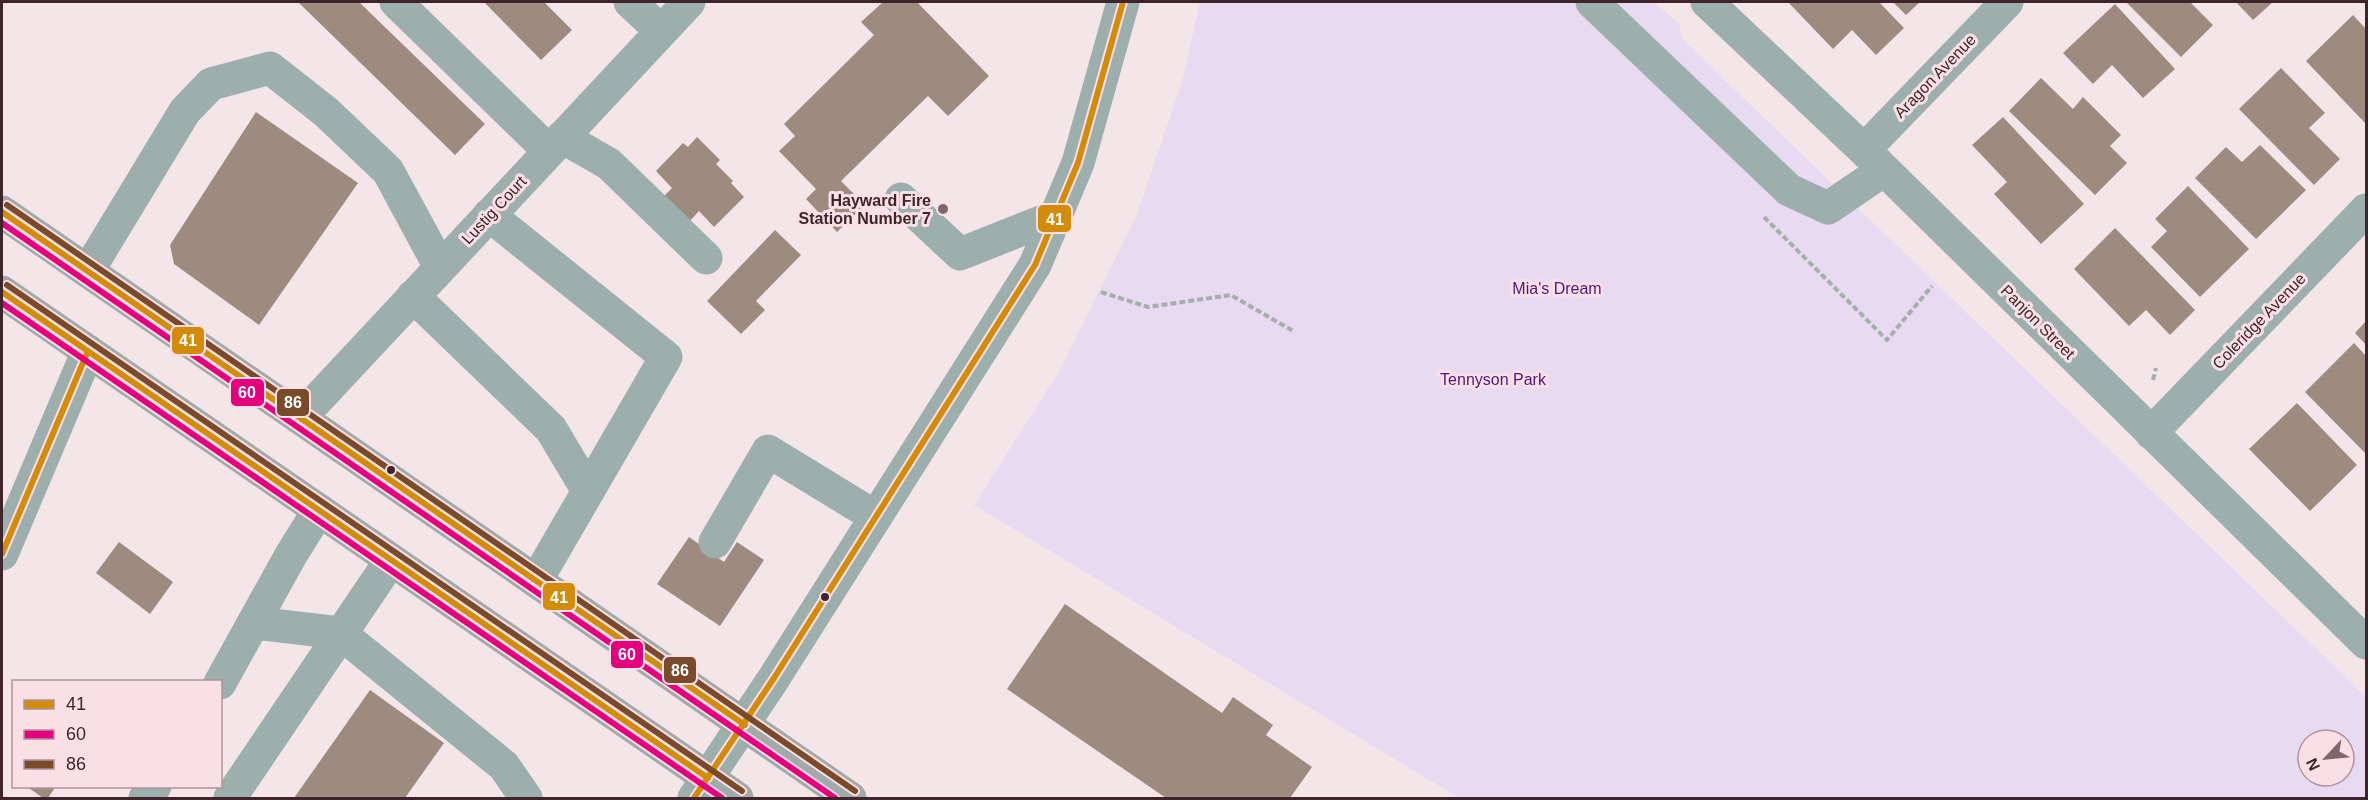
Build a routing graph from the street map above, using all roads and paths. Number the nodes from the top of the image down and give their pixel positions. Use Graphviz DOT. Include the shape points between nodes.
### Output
graph roads {
  1 [pos="396,2"];
  2 [pos="630,2"];
  3 [pos="689,2"];
  4 [pos="1123,2"];
  5 [pos="1592,2"];
  6 [pos="1707,2"];
  7 [pos="2007,2"];
  8 [pos="661,31"];
  9 [pos="555,144"];
  10 [pos="1874,160"];
  11 [pos="901,199"];
  12 [pos="2367,210"];
  13 [pos="2,212"];
  14 [pos="489,215"];
  15 [pos="1056,216"];
  16 [pos="1763,216"];
  17 [pos="706,258"];
  18 [pos="441,267"];
  19 [pos="88,271"];
  20 [pos="1932,286"];
  21 [pos="2,292"];
  22 [pos="1101,292"];
  23 [pos="413,296"];
  24 [pos="1293,331"];
  25 [pos="88,351"];
  26 [pos="2156,369"];
  27 [pos="2153,381"];
  28 [pos="300,418"];
  29 [pos="2151,433"];
  30 [pos="588,491"];
  31 [pos="319,510"];
  32 [pos="876,517"];
  33 [pos="715,542"];
  34 [pos="2,554"];
  35 [pos="391,560"];
  36 [pos="536,580"];
  37 [pos="255,623"];
  38 [pos="340,633"];
  39 [pos="2367,643"];
  40 [pos="222,680"];
  41 [pos="745,725"];
  42 [pos="701,788"];
  43 [pos="230,798"];
  44 [pos="526,798"];
  45 [pos="737,798"];
  46 [pos="850,798"];
  1 -- 9 [label="street"];
  2 -- 8 [label="street"];
  3 -- 8 [label="street, Lustig Court"];
  4 -- 15 [label="street" via="1077,163"];
  5 -- 10 [label="street, Aragon Avenue" via="1789,190 1828,208"];
  6 -- 10 [label="street, Panjon Street"];
  7 -- 10 [label="street, Aragon Avenue"];
  8 -- 9 [label="street, Lustig Court"];
  9 -- 14 [label="street, Lustig Court"];
  9 -- 17 [label="street" via="609,164"];
  10 -- 29 [label="street, Panjon Street"];
  11 -- 15 [label="street" via="960,254"];
  12 -- 29 [label="street, Coleridge Avenue"];
  13 -- 19 [label="main road"];
  14 -- 18 [label="street, Lustig Court"];
  14 -- 30 [label="street" via="666,357"];
  15 -- 32 [label="street" via="1035,265"];
  16 -- 20 [label="path" via="1887,340"];
  18 -- 19 [label="street" via="388,171 326,112 270,68 211,84 185,111"];
  18 -- 23 [label="street, Lustig Court"];
  19 -- 28 [label="main road"];
  21 -- 25 [label="main road"];
  22 -- 24 [label="path" via="1148,307 1231,295"];
  23 -- 28 [label="street, Lustig Court"];
  23 -- 30 [label="street" via="551,429"];
  25 -- 31 [label="main road"];
  25 -- 34 [label="street"];
  26 -- 27 [label="path"];
  28 -- 36 [label="main road"];
  29 -- 39 [label="street, Panjon Street"];
  30 -- 36 [label="street"];
  31 -- 35 [label="main road"];
  31 -- 37 [label="street"];
  32 -- 33 [label="street" via="768,451"];
  32 -- 41 [label="street"];
  35 -- 38 [label="street"];
  35 -- 42 [label="main road"];
  36 -- 41 [label="main road"];
  37 -- 38 [label="street"];
  37 -- 40 [label="street"];
  38 -- 43 [label="street"];
  38 -- 44 [label="street" via="504,766"];
  41 -- 42 [label="street"];
  41 -- 46 [label="main road"];
  42 -- 45 [label="main road"];
}
